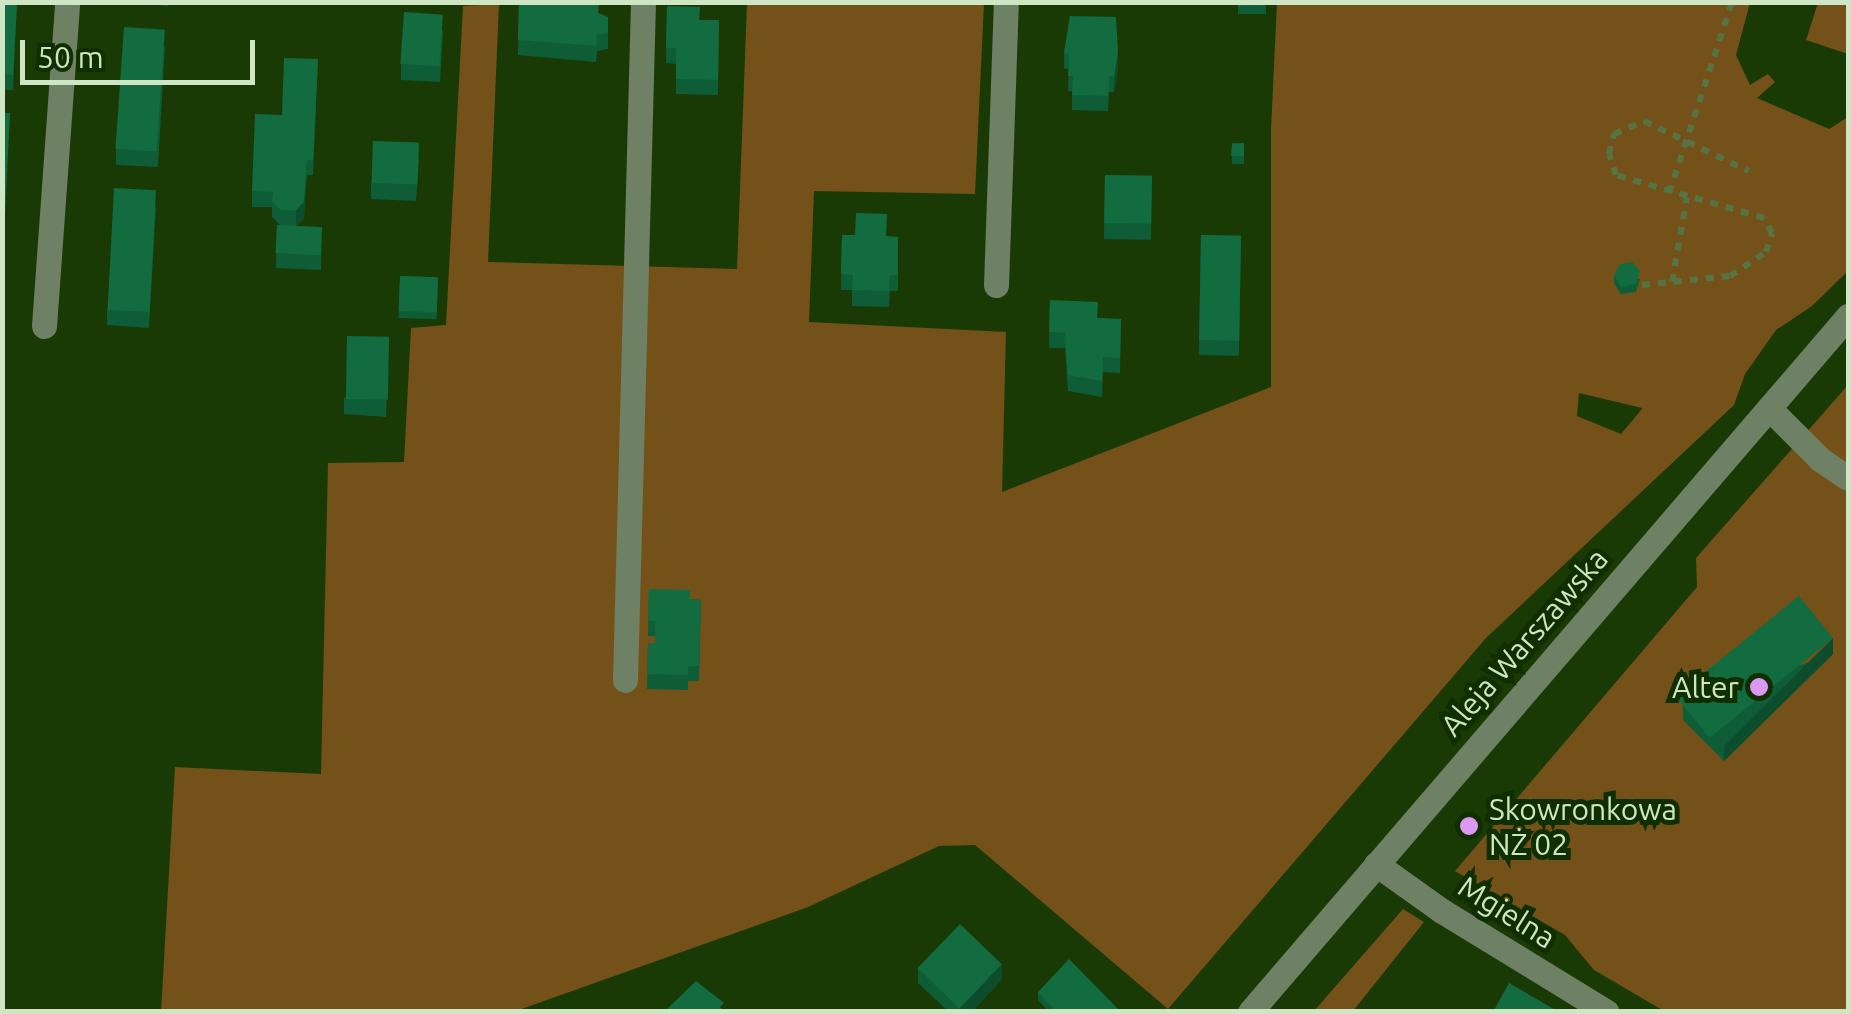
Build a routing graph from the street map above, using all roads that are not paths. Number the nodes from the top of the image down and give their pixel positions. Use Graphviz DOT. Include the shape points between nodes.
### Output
graph roads {
  1 [pos="67,2"];
  2 [pos="1006,2"];
  3 [pos="642,7"];
  4 [pos="996,286"];
  5 [pos="1848,316"];
  6 [pos="44,326"];
  7 [pos="1768,408"];
  8 [pos="1848,478"];
  9 [pos="625,680"];
  10 [pos="1376,864"];
  11 [pos="1250,1012"];
  12 [pos="1607,1012"];
  1 -- 6 [label="street"];
  2 -- 4 [label="street"];
  3 -- 9 [label="street"];
  5 -- 7 [label="street, Aleja Warszawska"];
  7 -- 8 [label="street"];
  7 -- 10 [label="street, Aleja Warszawska"];
  10 -- 11 [label="street, Aleja Warszawska"];
  10 -- 12 [label="street, Mgielna"];
}
